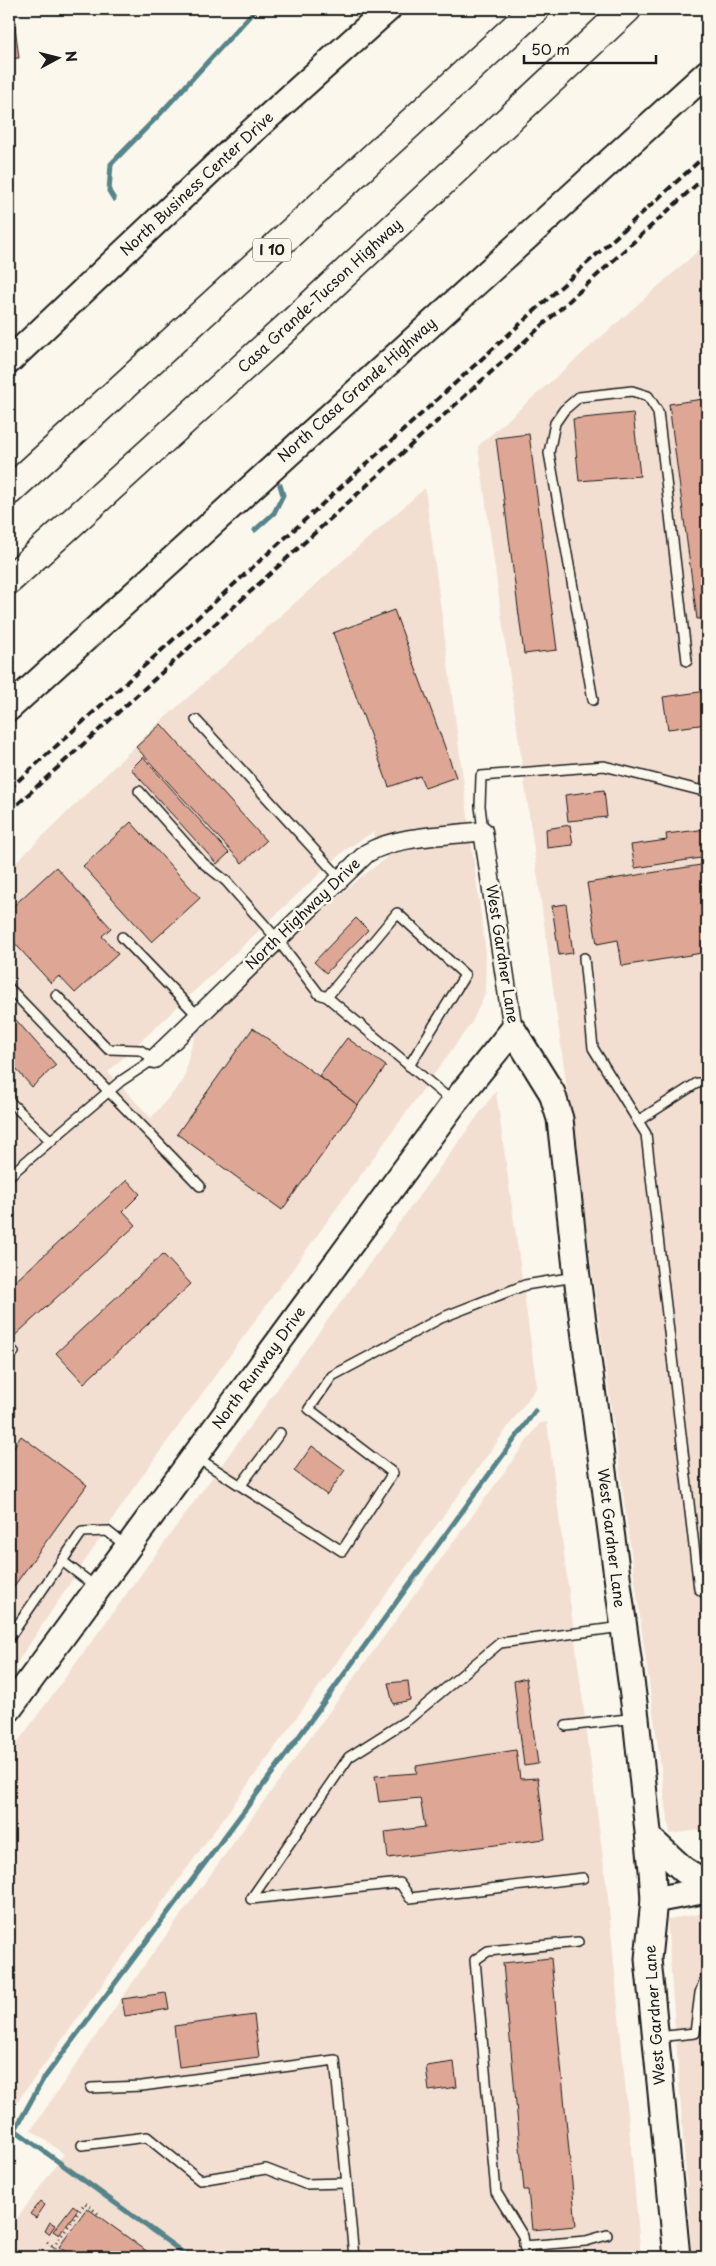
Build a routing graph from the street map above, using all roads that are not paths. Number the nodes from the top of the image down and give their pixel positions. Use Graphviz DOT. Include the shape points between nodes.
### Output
graph roads {
  1 [pos="388,9"];
  2 [pos="535,9"];
  3 [pos="627,9"];
  4 [pos="707,73"];
  5 [pos="11,358"];
  6 [pos="9,491"];
  7 [pos="9,580"];
  8 [pos="687,661"];
  9 [pos="593,700"];
  10 [pos="9,708"];
  11 [pos="196,720"];
  12 [pos="140,791"];
  13 [pos="707,792"];
  14 [pos="483,831"];
  15 [pos="340,878"];
  16 [pos="122,937"];
  17 [pos="277,939"];
  18 [pos="584,958"];
  19 [pos="9,988"];
  20 [pos="56,995"];
  21 [pos="327,997"];
  22 [pos="198,1016"];
  23 [pos="513,1030"];
  24 [pos="154,1058"];
  25 [pos="409,1066"];
  26 [pos="707,1083"];
  27 [pos="110,1092"];
  28 [pos="9,1101"];
  29 [pos="454,1103"];
  30 [pos="638,1121"];
  31 [pos="50,1141"];
  32 [pos="9,1176"];
  33 [pos="200,1186"];
  34 [pos="577,1277"];
  35 [pos="280,1434"];
  36 [pos="195,1456"];
  37 [pos="241,1485"];
  38 [pos="128,1547"];
  39 [pos="62,1561"];
  40 [pos="98,1588"];
  41 [pos="707,1595"];
  42 [pos="622,1627"];
  43 [pos="9,1638"];
  44 [pos="9,1709"];
  45 [pos="636,1718"];
  46 [pos="566,1726"];
  47 [pos="649,1838"];
  48 [pos="583,1878"];
  49 [pos="707,1884"];
  50 [pos="707,1890"];
  51 [pos="654,1900"];
  52 [pos="578,1942"];
  53 [pos="707,1973"];
  54 [pos="654,2037"];
  55 [pos="91,2088"];
  56 [pos="82,2145"];
  57 [pos="347,2183"];
  58 [pos="606,2236"];
  59 [pos="524,2246"];
  60 [pos="354,2257"];
  61 [pos="526,2257"];
  62 [pos="676,2257"];
  1 -- 5 [label="street, North Business Center Drive" via="248,135"];
  2 -- 6 [label="highway, I 10"];
  3 -- 7 [label="highway, Casa Grande-Tucson Highway"];
  4 -- 10 [label="street, North Casa Grande Highway"];
  8 -- 9 [label="lane" via="658,412 648,396 632,391 579,397 555,423 549,453"];
  11 -- 15 [label="lane"];
  12 -- 17 [label="lane" via="203,863 226,881"];
  13 -- 14 [label="lane" via="604,766 481,776"];
  14 -- 15 [label="street, North Highway Drive" via="381,845 367,853"];
  14 -- 23 [label="street, West Gardner Lane"];
  15 -- 17 [label="street, North Highway Drive"];
  16 -- 22 [label="lane"];
  17 -- 21 [label="lane" via="319,994"];
  17 -- 22 [label="street, North Highway Drive"];
  18 -- 30 [label="lane" via="593,1048"];
  19 -- 27 [label="lane"];
  20 -- 24 [label="lane" via="108,1049 140,1050"];
  21 -- 25 [label="lane"];
  21 -- 25 [label="lane" via="397,913 465,975"];
  22 -- 24 [label="street, North Highway Drive"];
  23 -- 29 [label="street, North Runway Drive"];
  23 -- 34 [label="street, West Gardner Lane" via="552,1093 560,1119"];
  24 -- 27 [label="lane"];
  25 -- 29 [label="lane"];
  26 -- 30 [label="lane" via="697,1083"];
  27 -- 31 [label="lane"];
  27 -- 33 [label="lane"];
  28 -- 31 [label="lane"];
  29 -- 36 [label="street, North Runway Drive"];
  30 -- 41 [label="lane" via="646,1134 699,1589"];
  31 -- 32 [label="lane"];
  34 -- 37 [label="lane" via="525,1285 441,1318 332,1376 309,1409 394,1473 342,1551"];
  34 -- 42 [label="street, West Gardner Lane"];
  35 -- 37 [label="lane"];
  36 -- 37 [label="lane"];
  36 -- 38 [label="street, North Runway Drive"];
  38 -- 39 [label="lane" via="107,1531 82,1532"];
  38 -- 40 [label="street, North Runway Drive"];
  39 -- 40 [label="lane"];
  39 -- 43 [label="lane"];
  40 -- 44 [label="street, North Runway Drive"];
  42 -- 45 [label="street, West Gardner Lane"];
  42 -- 48 [label="lane" via="500,1643 409,1719 349,1757 250,1900 400,1883 410,1898"];
  45 -- 46 [label="lane"];
  45 -- 47 [label="street, West Gardner Lane"];
  47 -- 49 [label="street" via="684,1870"];
  47 -- 51 [label="street, West Gardner Lane"];
  50 -- 51 [label="street"];
  51 -- 54 [label="street, West Gardner Lane" via="648,1959"];
  52 -- 59 [label="lane" via="488,1951 475,1960 496,2192 523,2236"];
  53 -- 54 [label="lane" via="700,1993 695,2033"];
  54 -- 62 [label="street, West Gardner Lane"];
  55 -- 57 [label="lane" via="142,2086 335,2060"];
  56 -- 57 [label="lane" via="147,2137 200,2180 266,2169 305,2184"];
  57 -- 60 [label="lane"];
  58 -- 59 [label="lane" via="586,2242"];
  59 -- 61 [label="lane"];
}
